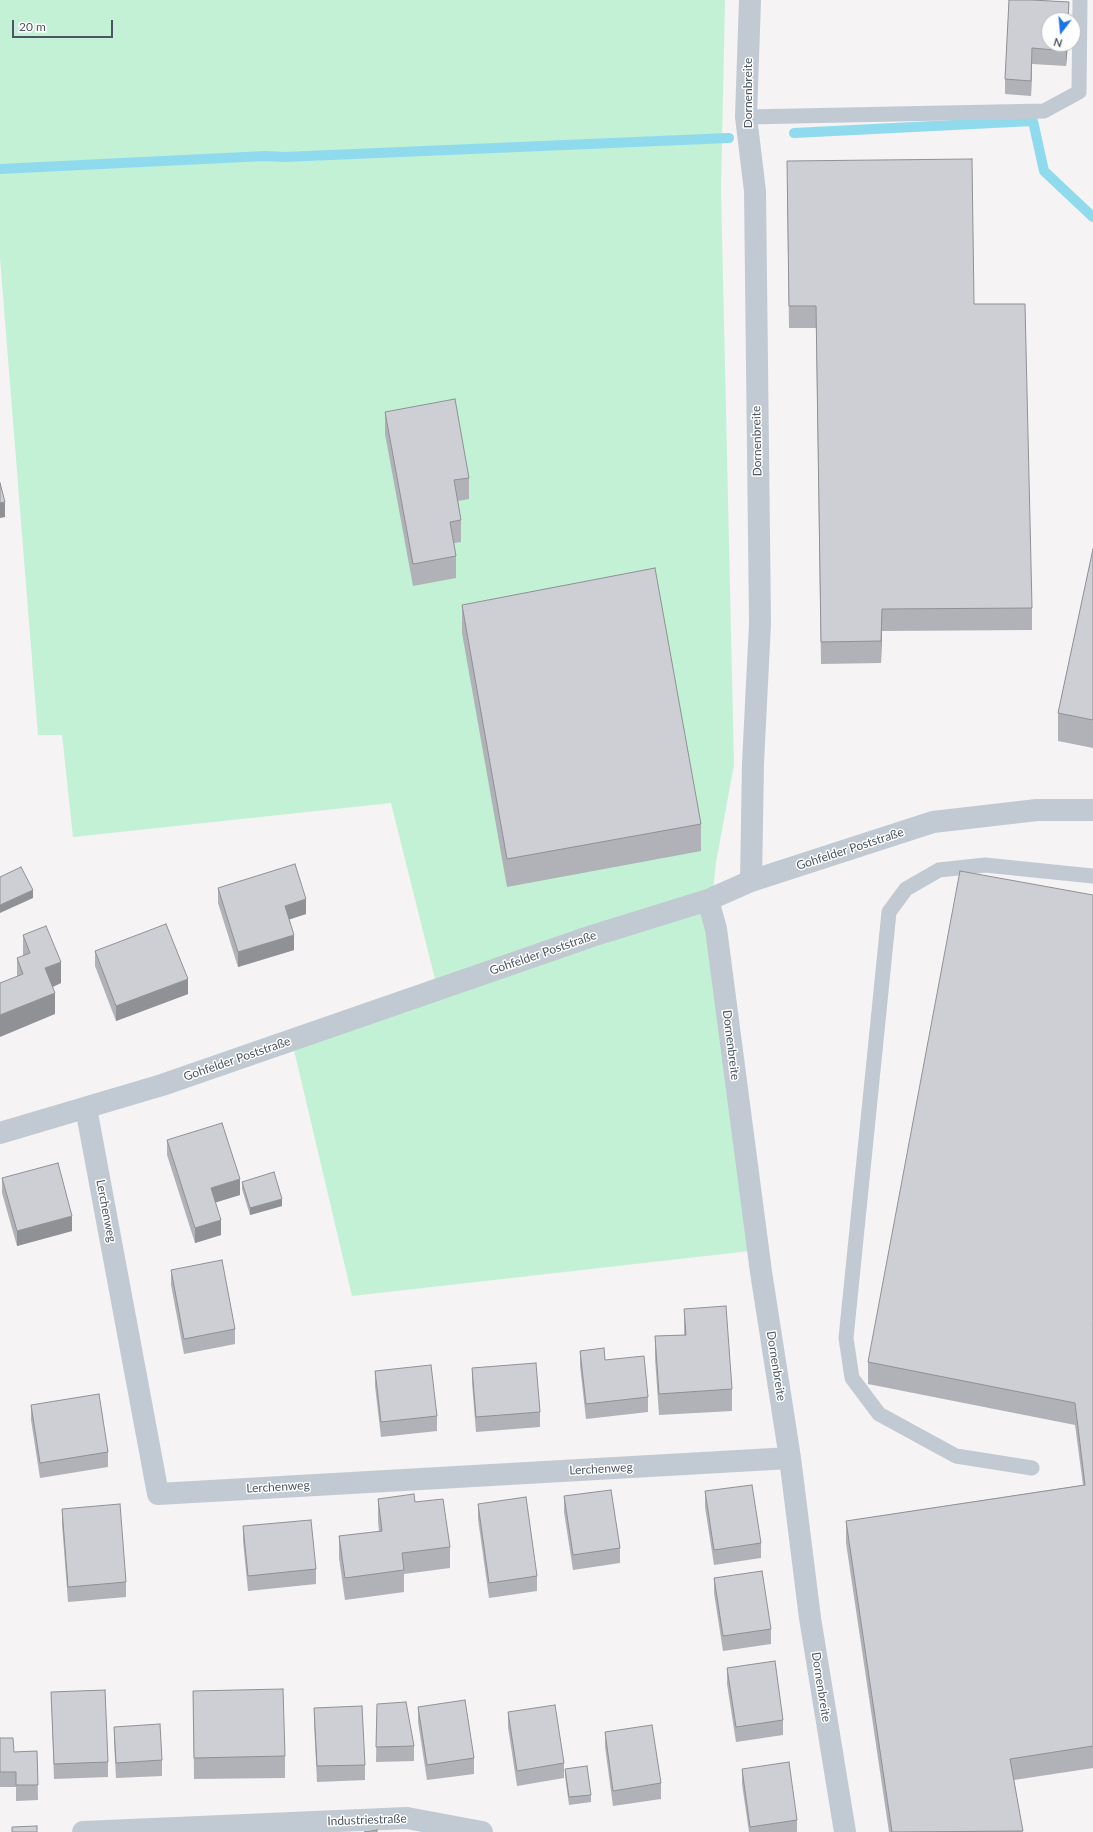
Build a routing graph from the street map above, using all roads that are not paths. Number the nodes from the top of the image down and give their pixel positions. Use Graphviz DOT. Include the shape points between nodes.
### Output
graph roads {
  1 [pos="750,0"];
  2 [pos="1080,0"];
  3 [pos="746,117"];
  4 [pos="1093,810"];
  5 [pos="1093,876"];
  6 [pos="751,882"];
  7 [pos="708,900"];
  8 [pos="86,1108"];
  9 [pos="0,1133"];
  10 [pos="790,1458"];
  11 [pos="1032,1468"];
  12 [pos="83,1832"];
  13 [pos="482,1832"];
  14 [pos="845,1832"];
  1 -- 3 [label="street, Dornenbreite"];
  2 -- 3 [label="lane" via="1079,92 1044,111"];
  3 -- 6 [label="street, Dornenbreite" via="754,191 760,623 753,763"];
  4 -- 6 [label="street, Gohfelder Poststraße" via="1037,810 933,822"];
  5 -- 11 [label="lane" via="985,865 939,870 906,889 888,912 846,1338 852,1378 879,1414 956,1456"];
  6 -- 7 [label="street, Gohfelder Poststraße"];
  7 -- 8 [label="street, Gohfelder Poststraße" via="592,936 162,1085"];
  7 -- 10 [label="street, Dornenbreite" via="716,929 761,1272"];
  8 -- 9 [label="street, Gohfelder Poststraße"];
  8 -- 10 [label="street, Lerchenweg" via="158,1494"];
  10 -- 14 [label="street, Dornenbreite" via="810,1618"];
  12 -- 13 [label="street, Industriestraße" via="407,1818"];
}
